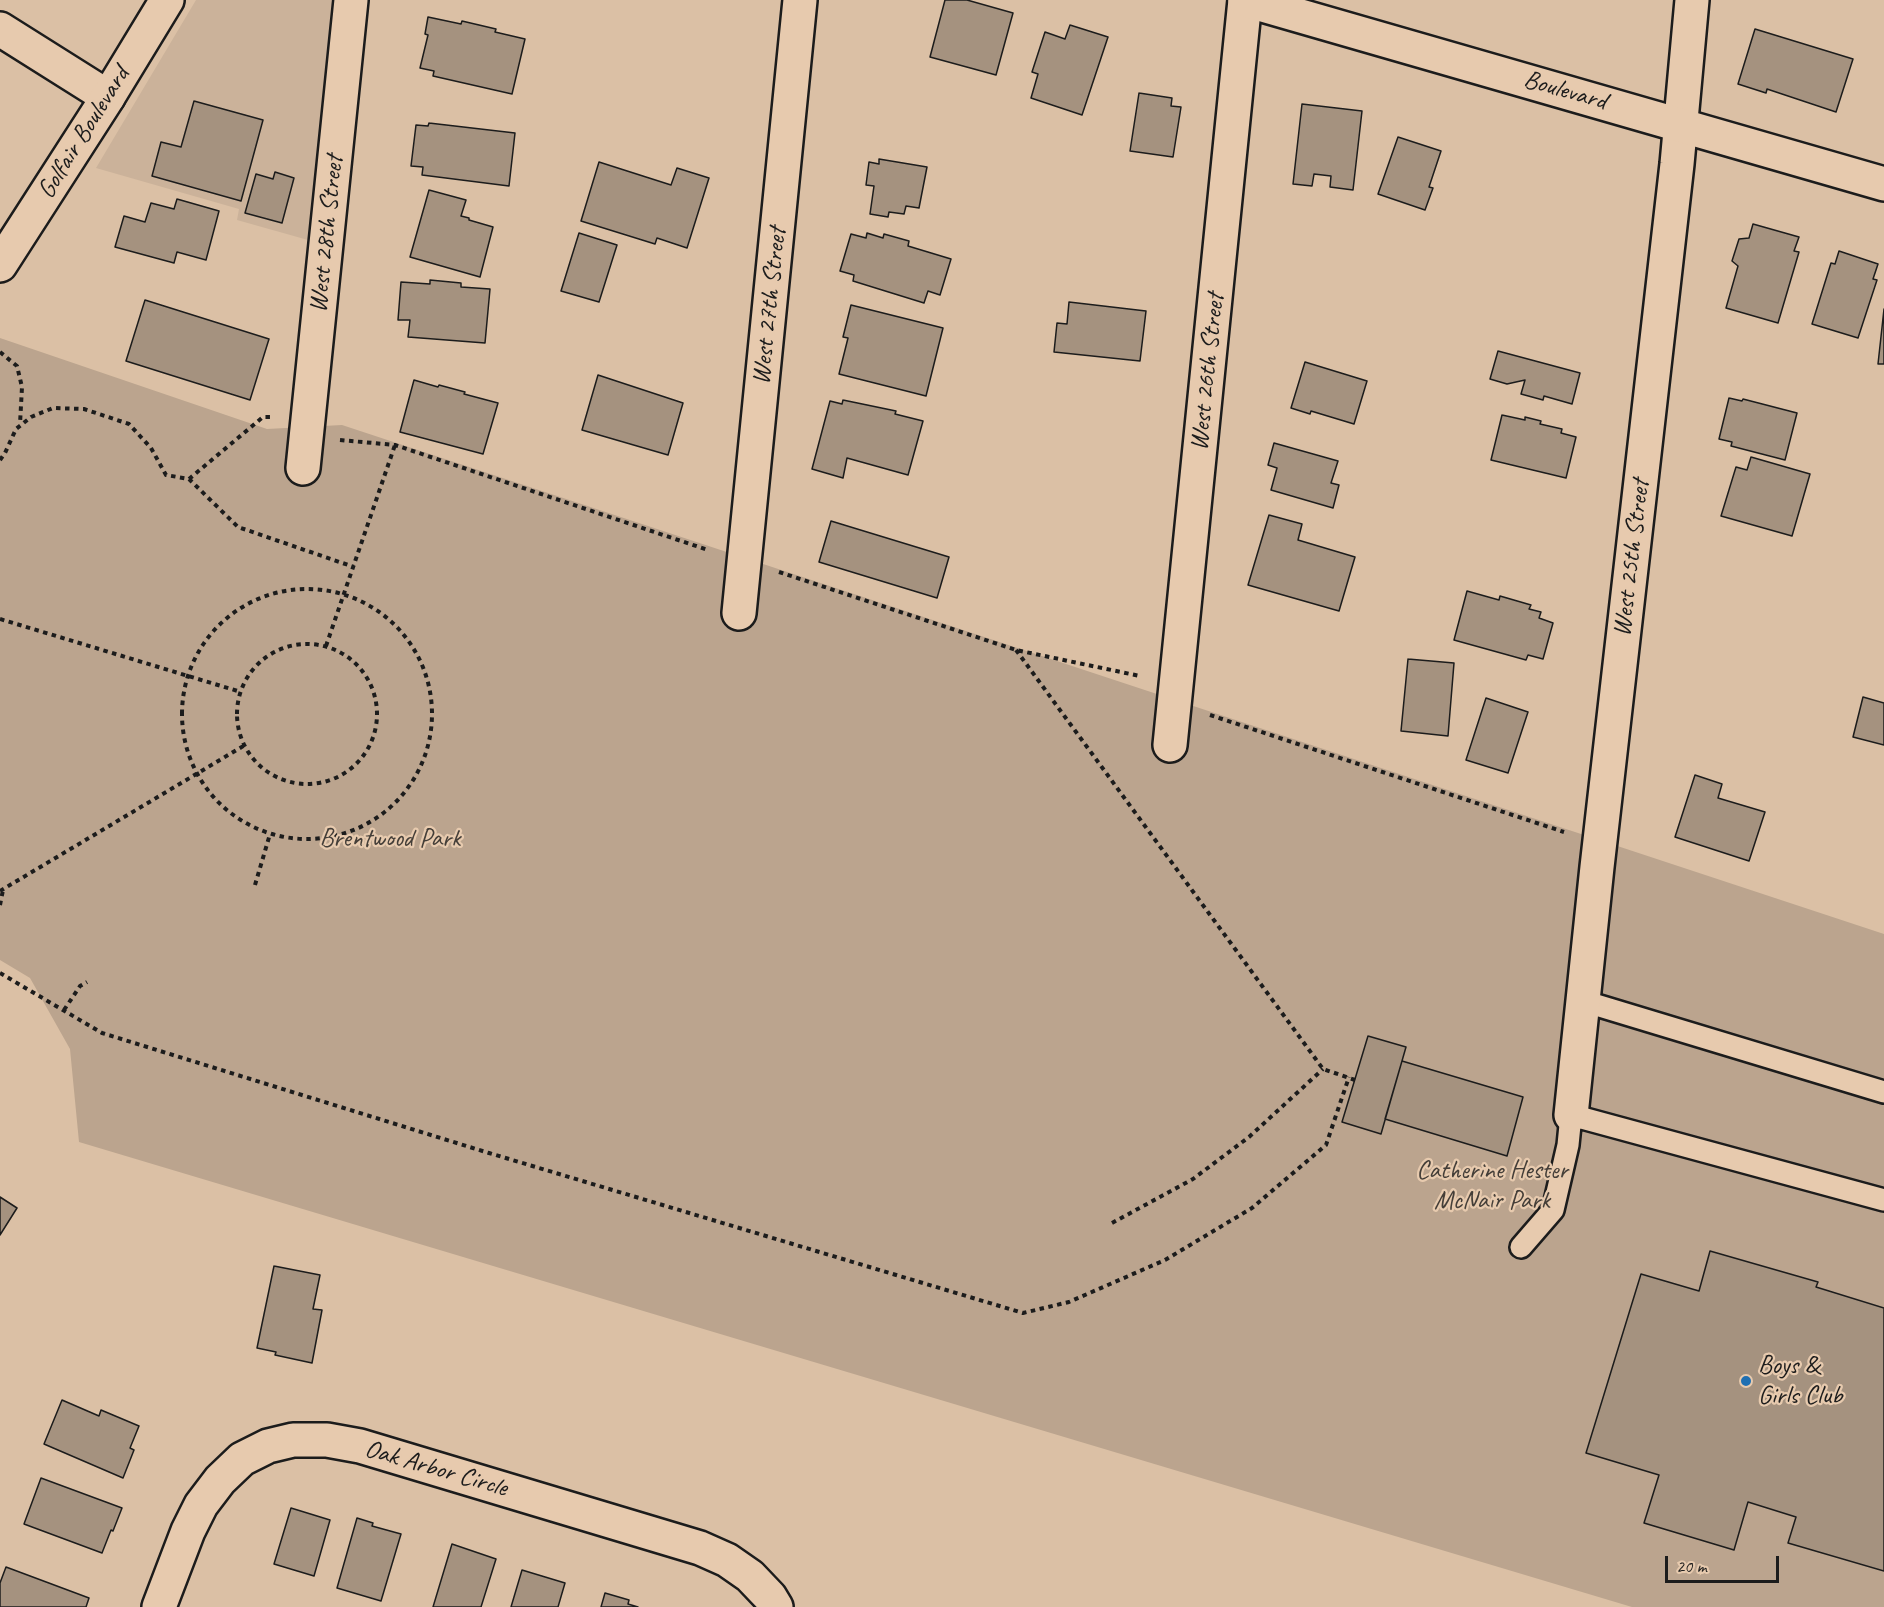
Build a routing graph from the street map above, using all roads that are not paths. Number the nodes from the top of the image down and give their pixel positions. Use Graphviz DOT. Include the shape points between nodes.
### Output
graph roads {
  1 [pos="166,0"];
  2 [pos="351,0"];
  3 [pos="800,0"];
  4 [pos="1245,0"];
  5 [pos="1692,0"];
  6 [pos="0,29"];
  7 [pos="108,97"];
  8 [pos="1681,125"];
  9 [pos="1884,184"];
  10 [pos="0,265"];
  11 [pos="303,468"];
  12 [pos="739,613"];
  13 [pos="1170,745"];
  14 [pos="1583,1001"];
  15 [pos="1884,1092"];
  16 [pos="1571,1115"];
  17 [pos="1884,1200"];
  18 [pos="1521,1247"];
  19 [pos="159,1607"];
  20 [pos="776,1607"];
  1 -- 7 [label="street, Golfair Boulevard"];
  2 -- 11 [label="street, West 28th Street"];
  3 -- 12 [label="street, West 27th Street"];
  4 -- 8 [label="street, Boulevard"];
  4 -- 13 [label="street, West 26th Street"];
  5 -- 8 [label="street, West 25th Street"];
  6 -- 7 [label="street"];
  7 -- 10 [label="street, Golfair Boulevard"];
  8 -- 9 [label="street, Boulevard"];
  8 -- 14 [label="street, West 25th Street"];
  14 -- 15 [label="lane"];
  14 -- 16 [label="street, West 25th Street"];
  16 -- 17 [label="lane"];
  16 -- 18 [label="lane" via="1553,1210"];
  19 -- 20 [label="street, Oak Arbor Circle" via="188,1531 220,1480 243,1459 268,1446 293,1440 327,1440 360,1446 700,1548 750,1576"];
}
